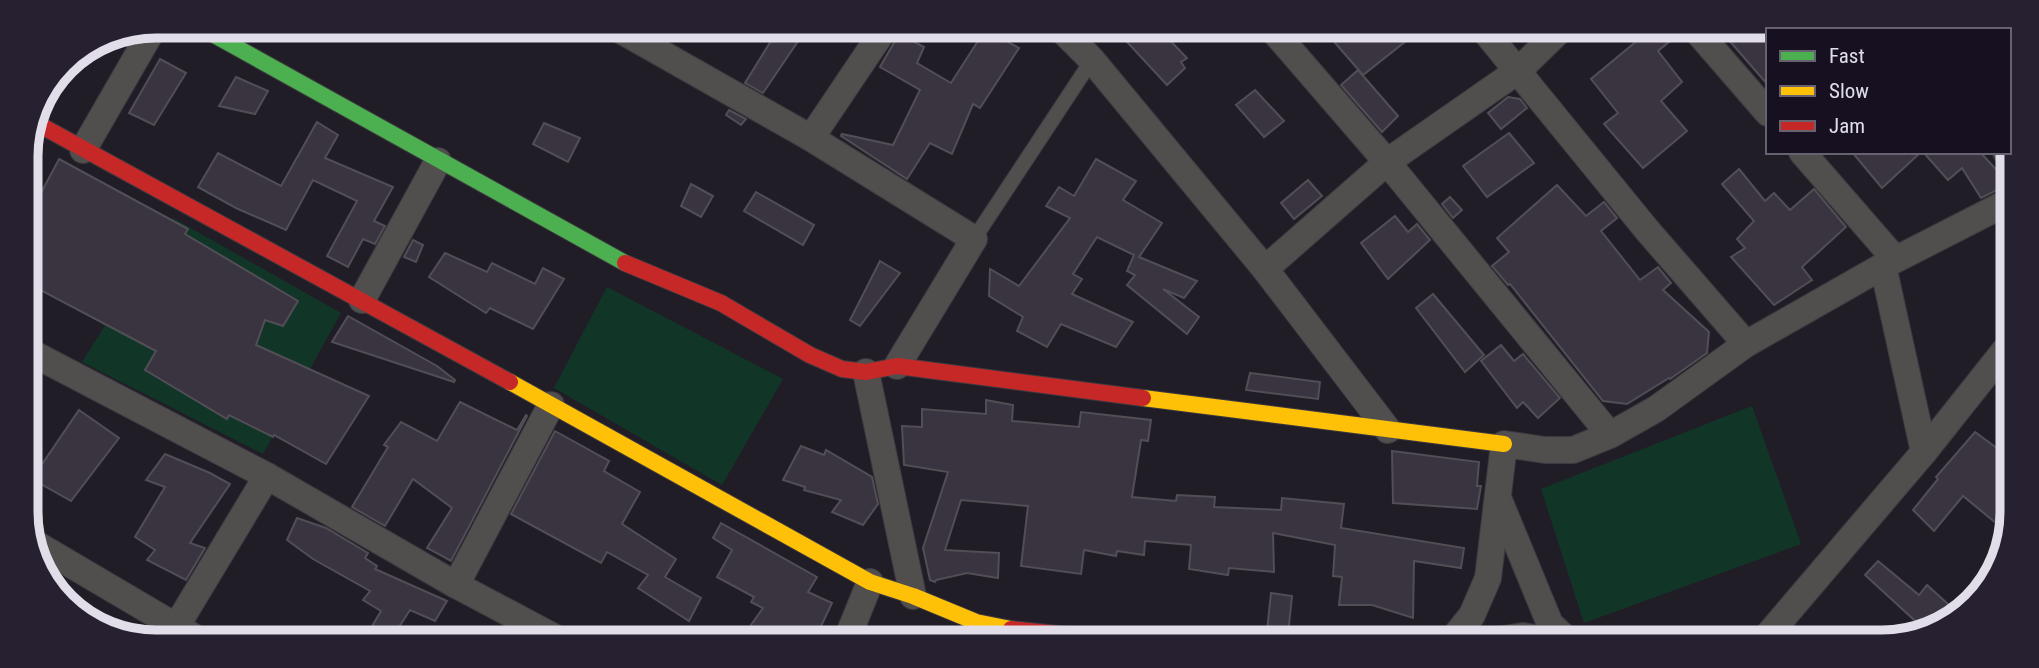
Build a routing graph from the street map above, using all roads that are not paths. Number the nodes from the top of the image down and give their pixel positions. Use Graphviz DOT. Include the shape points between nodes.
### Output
graph roads {
  1 [pos="219,38"];
  2 [pos="656,38"];
  3 [pos="878,38"];
  4 [pos="1070,38"];
  5 [pos="1280,38"];
  6 [pos="1491,38"];
  7 [pos="1552,38"];
  8 [pos="1703,38"];
  9 [pos="147,39"];
  10 [pos="1091,60"];
  11 [pos="1519,70"];
  12 [pos="1766,111"];
  13 [pos="43,127"];
  14 [pos="811,138"];
  15 [pos="83,150"];
  16 [pos="1804,154"];
  17 [pos="438,161"];
  18 [pos="1387,162"];
  19 [pos="2000,206"];
  20 [pos="974,239"];
  21 [pos="1889,262"];
  22 [pos="1265,269"];
  23 [pos="362,300"];
  24 [pos="1746,344"];
  25 [pos="38,356"];
  26 [pos="2000,356"];
  27 [pos="897,366"];
  28 [pos="866,372"];
  29 [pos="551,405"];
  30 [pos="1388,430"];
  31 [pos="1610,435"];
  32 [pos="1504,444"];
  33 [pos="1924,452"];
  34 [pos="267,476"];
  35 [pos="1498,496"];
  36 [pos="45,549"];
  37 [pos="870,582"];
  38 [pos="456,585"];
  39 [pos="914,596"];
  40 [pos="1460,629"];
  41 [pos="1555,629"];
  42 [pos="1773,629"];
  43 [pos="182,630"];
  44 [pos="186,630"];
  45 [pos="540,630"];
  46 [pos="851,630"];
  47 [pos="1012,630"];
  1 -- 17 [label="street"];
  2 -- 14 [label="street"];
  3 -- 14 [label="street"];
  4 -- 10 [label="street"];
  5 -- 18 [label="street"];
  6 -- 11 [label="street"];
  7 -- 11 [label="street"];
  8 -- 12 [label="street"];
  9 -- 15 [label="street"];
  10 -- 20 [label="lane"];
  10 -- 22 [label="street"];
  11 -- 18 [label="street"];
  11 -- 24 [label="street" via="1647,230"];
  13 -- 15 [label="street"];
  14 -- 20 [label="street"];
  15 -- 23 [label="street"];
  16 -- 21 [label="street"];
  17 -- 23 [label="street"];
  17 -- 28 [label="street" via="616,259 721,303 810,355 842,369"];
  18 -- 22 [label="street"];
  18 -- 31 [label="street"];
  19 -- 21 [label="street"];
  20 -- 27 [label="street"];
  21 -- 24 [label="street"];
  21 -- 33 [label="street"];
  22 -- 30 [label="street"];
  23 -- 29 [label="street"];
  24 -- 31 [label="street" via="1656,409"];
  25 -- 34 [label="street"];
  26 -- 33 [label="street"];
  27 -- 28 [label="street"];
  27 -- 30 [label="street"];
  28 -- 39 [label="street"];
  29 -- 37 [label="street"];
  29 -- 38 [label="street"];
  30 -- 32 [label="street"];
  31 -- 32 [label="street" via="1573,450"];
  32 -- 35 [label="street"];
  33 -- 42 [label="street"];
  34 -- 38 [label="street"];
  34 -- 44 [label="street"];
  35 -- 40 [label="street" via="1488,578 1472,615"];
  35 -- 41 [label="street"];
  36 -- 43 [label="street"];
  37 -- 39 [label="street"];
  37 -- 46 [label="street"];
  38 -- 45 [label="street"];
  39 -- 47 [label="street" via="976,621"];
}
